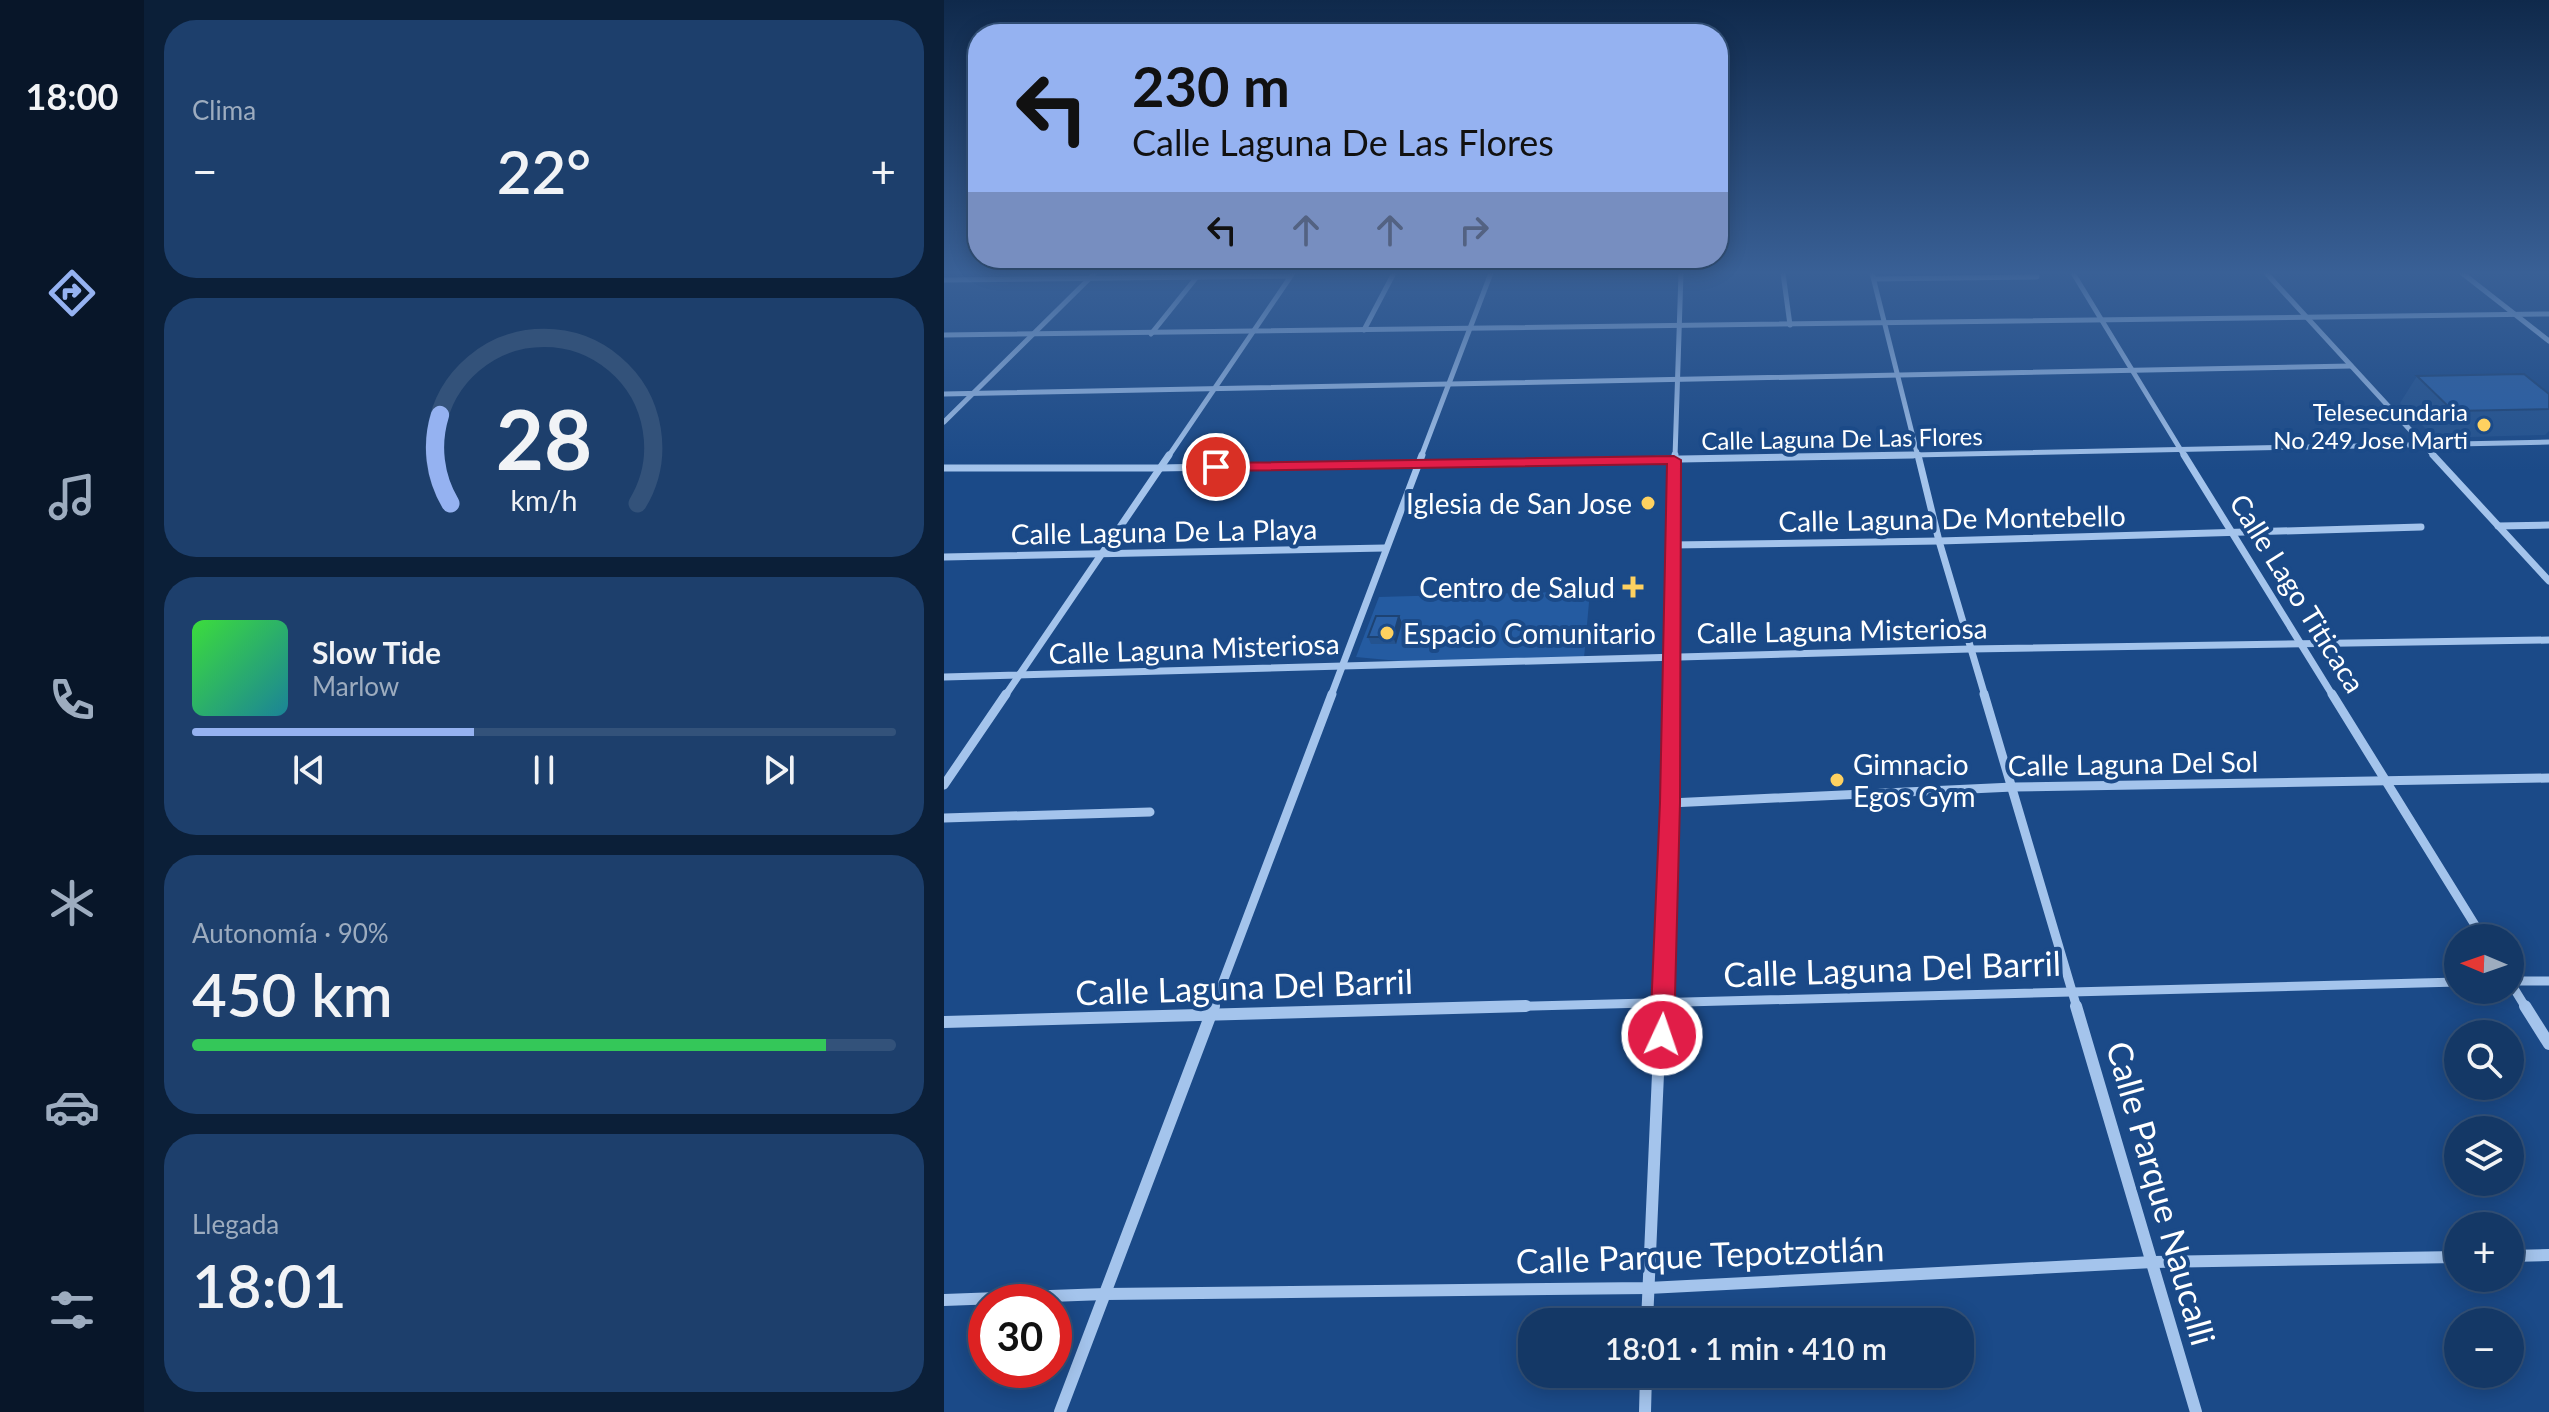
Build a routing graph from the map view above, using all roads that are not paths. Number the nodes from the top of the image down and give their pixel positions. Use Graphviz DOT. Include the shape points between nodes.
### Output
graph roads {
  1 [pos="1028,339"];
  2 [pos="1247,339"];
  3 [pos="1465,339"];
  4 [pos="1680,339"];
  5 [pos="1889,339"];
  6 [pos="2112,339"];
  7 [pos="2326,339"];
  8 [pos="2351,366"];
  9 [pos="2133,371"];
  10 [pos="1899,376"];
  11 [pos="1679,380"];
  12 [pos="1448,383"];
  13 [pos="1211,389"];
  14 [pos="973,393"];
  15 [pos="944,394"];
  16 [pos="944,422"];
  17 [pos="2549,442"];
  18 [pos="2425,446"];
  19 [pos="2181,449"];
  20 [pos="1919,453"];
  21 [pos="1674,460"];
  22 [pos="1419,462"];
  23 [pos="944,468"];
  24 [pos="1159,468"];
  25 [pos="2549,525"];
  26 [pos="2498,526"];
  27 [pos="2421,527"];
  28 [pos="2233,533"];
  29 [pos="1939,541"];
  30 [pos="1672,545"];
  31 [pos="1385,548"];
  32 [pos="1100,555"];
  33 [pos="944,557"];
  34 [pos="2549,581"];
  35 [pos="2549,640"];
  36 [pos="2301,644"];
  37 [pos="1970,649"];
  38 [pos="1671,656"];
  39 [pos="1340,665"];
  40 [pos="1018,676"];
  41 [pos="944,677"];
  42 [pos="2549,778"];
  43 [pos="2386,781"];
  44 [pos="944,785"];
  45 [pos="2013,787"];
  46 [pos="1670,803"];
  47 [pos="1150,812"];
  48 [pos="944,818"];
  49 [pos="2474,924"];
  50 [pos="2549,981"];
  51 [pos="2444,982"];
  52 [pos="2524,982"];
  53 [pos="2073,990"];
  54 [pos="1663,1003"];
  55 [pos="2524,1004"];
  56 [pos="1210,1017"];
  57 [pos="944,1022"];
  58 [pos="2549,1044"];
  59 [pos="2549,1255"];
  60 [pos="2524,1256"];
  61 [pos="2444,1257"];
  62 [pos="2153,1262"];
  63 [pos="1648,1288"];
  64 [pos="1105,1294"];
  65 [pos="944,1300"];
  66 [pos="1647,1308"];
  67 [pos="1646,1388"];
  68 [pos="1060,1412"];
  69 [pos="1645,1412"];
  70 [pos="2196,1412"];
  1 -- 14 [label="street"];
  2 -- 13 [label="street"];
  3 -- 12 [label="street"];
  4 -- 11 [label="street"];
  5 -- 10 [label="street, Calle Parque Naucalli"];
  6 -- 9 [label="street, Calle Lago Titicaca"];
  7 -- 8 [label="street"];
  8 -- 9 [label="street"];
  8 -- 18 [label="street"];
  9 -- 10 [label="street"];
  9 -- 19 [label="street, Calle Lago Titicaca"];
  10 -- 11 [label="street"];
  10 -- 20 [label="street, Calle Parque Naucalli"];
  11 -- 12 [label="street"];
  11 -- 21 [label="street"];
  12 -- 13 [label="street"];
  12 -- 22 [label="street"];
  13 -- 14 [label="street"];
  13 -- 24 [label="street"];
  14 -- 15 [label="street"];
  14 -- 16 [label="street"];
  17 -- 18 [label="street, Calle Laguna De Las Flores"];
  18 -- 19 [label="street, Calle Laguna De Las Flores"];
  18 -- 26 [label="street"];
  19 -- 20 [label="street, Calle Laguna De Las Flores"];
  19 -- 28 [label="street, Calle Lago Titicaca"];
  20 -- 21 [label="street, Calle Laguna De Las Flores"];
  20 -- 29 [label="street, Calle Parque Naucalli"];
  21 -- 22 [label="street, Calle Laguna De Las Flores"];
  21 -- 30 [label="street"];
  22 -- 24 [label="street, Calle Laguna De Las Flores"];
  22 -- 31 [label="street"];
  23 -- 24 [label="street, Calle Laguna De Las Flores"];
  24 -- 32 [label="street"];
  25 -- 26 [label="street"];
  26 -- 34 [label="street"];
  27 -- 28 [label="street, Calle Laguna De Montebello"];
  28 -- 29 [label="street, Calle Laguna De Montebello"];
  28 -- 36 [label="street, Calle Lago Titicaca"];
  29 -- 30 [label="street, Calle Laguna De Montebello"];
  29 -- 37 [label="street, Calle Parque Naucalli"];
  30 -- 38 [label="street"];
  31 -- 32 [label="street, Calle Laguna De La Playa"];
  31 -- 39 [label="street"];
  32 -- 33 [label="street, Calle Laguna De La Playa"];
  32 -- 40 [label="street"];
  35 -- 36 [label="street, Calle Laguna Misteriosa"];
  36 -- 37 [label="street, Calle Laguna Misteriosa"];
  36 -- 43 [label="street, Calle Lago Titicaca"];
  37 -- 38 [label="street, Calle Laguna Misteriosa"];
  37 -- 45 [label="street, Calle Parque Naucalli"];
  38 -- 39 [label="street, Calle Laguna Misteriosa"];
  38 -- 46 [label="street"];
  39 -- 40 [label="street, Calle Laguna Misteriosa"];
  39 -- 56 [label="street"];
  40 -- 41 [label="street, Calle Laguna Misteriosa"];
  40 -- 44 [label="street"];
  42 -- 43 [label="street, Calle Laguna Del Sol"];
  43 -- 45 [label="street, Calle Laguna Del Sol"];
  43 -- 49 [label="street, Calle Lago Titicaca"];
  45 -- 46 [label="street, Calle Laguna Del Sol"];
  45 -- 53 [label="street, Calle Parque Naucalli"];
  46 -- 54 [label="street"];
  47 -- 48 [label="street"];
  50 -- 52 [label="street"];
  51 -- 53 [label="street, Calle Laguna Del Barril"];
  53 -- 54 [label="street, Calle Laguna Del Barril"];
  53 -- 62 [label="street, Calle Parque Naucalli"];
  54 -- 56 [label="street, Calle Laguna Del Barril"];
  54 -- 63 [label="street"];
  55 -- 58 [label="street"];
  56 -- 57 [label="street, Calle Laguna Del Barril"];
  56 -- 64 [label="street"];
  59 -- 60 [label="street"];
  61 -- 62 [label="street, Calle Parque Tepotzotlán"];
  62 -- 63 [label="street, Calle Parque Tepotzotlán"];
  62 -- 70 [label="street, Calle Parque Naucalli"];
  63 -- 64 [label="street, Calle Parque Tepotzotlán"];
  63 -- 66 [label="street"];
  64 -- 65 [label="street, Calle Parque Tepotzotlán"];
  64 -- 68 [label="street"];
  67 -- 69 [label="street"];
}
